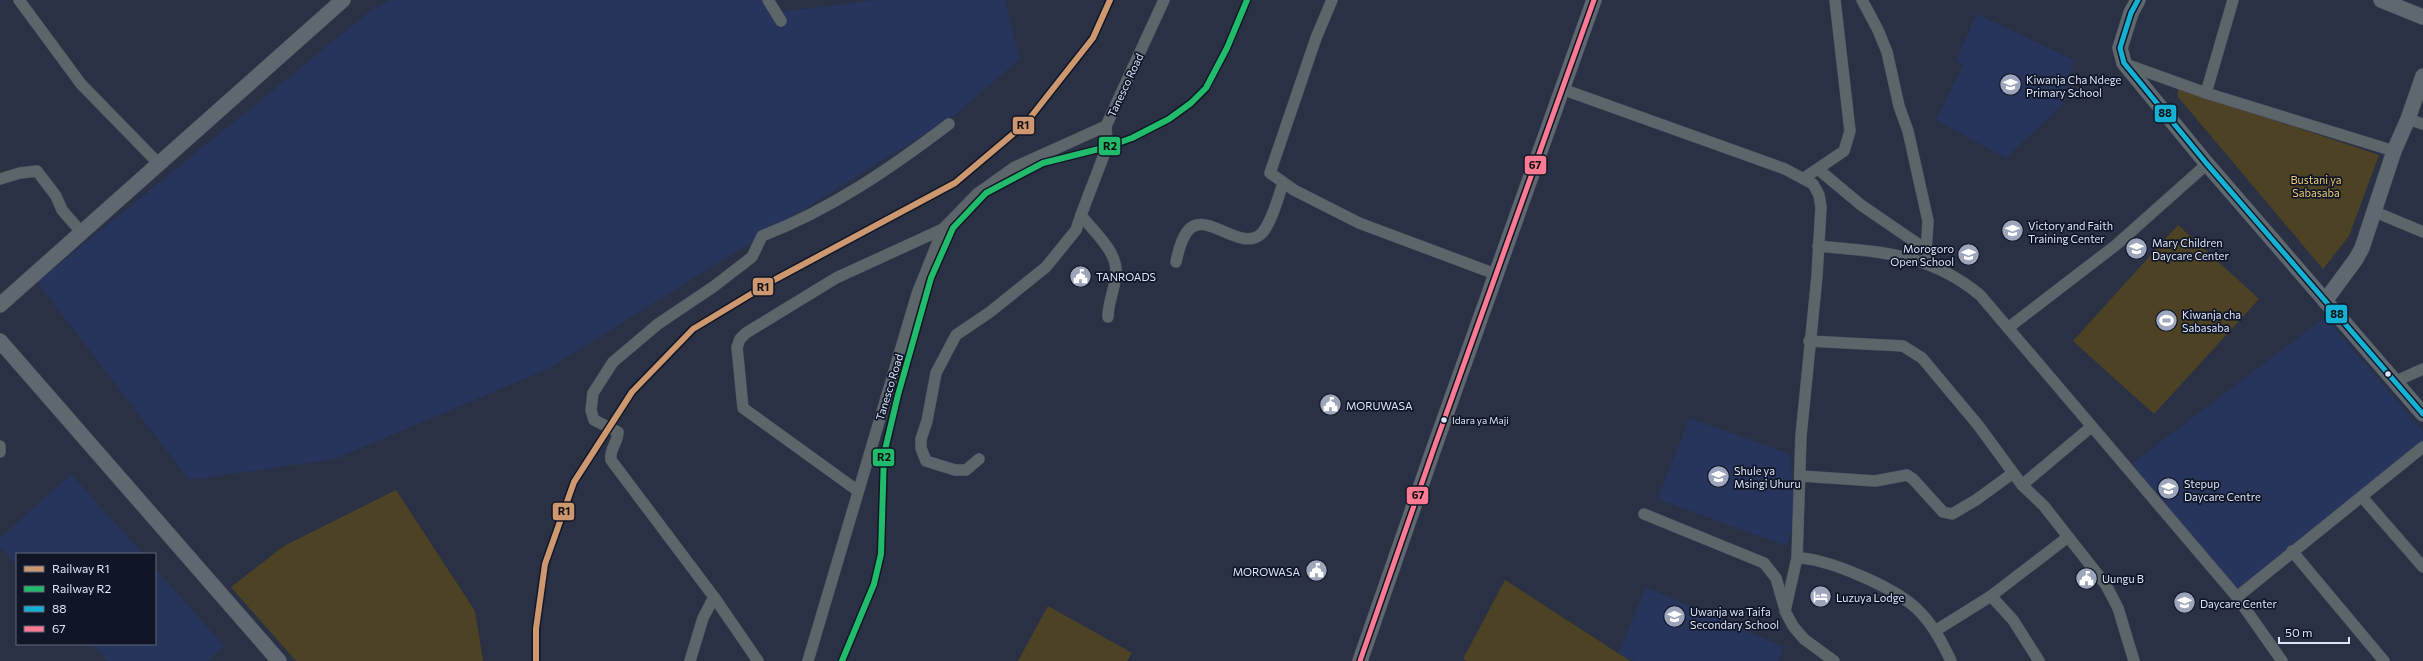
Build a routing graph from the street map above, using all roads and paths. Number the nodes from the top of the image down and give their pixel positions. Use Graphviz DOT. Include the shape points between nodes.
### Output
graph roads {
  1 [pos="19,0"];
  2 [pos="343,0"];
  3 [pos="768,0"];
  4 [pos="1164,0"];
  5 [pos="1332,0"];
  6 [pos="1594,0"];
  7 [pos="1835,0"];
  8 [pos="1862,0"];
  9 [pos="2138,0"];
  10 [pos="2233,0"];
  11 [pos="2381,0"];
  12 [pos="2423,17"];
  13 [pos="781,21"];
  14 [pos="2124,64"];
  15 [pos="2423,76"];
  16 [pos="1562,89"];
  17 [pos="2206,93"];
  18 [pos="2408,119"];
  19 [pos="949,124"];
  20 [pos="2423,124"];
  21 [pos="1106,126"];
  22 [pos="2394,151"];
  23 [pos="159,164"];
  24 [pos="2207,164"];
  25 [pos="1818,169"];
  26 [pos="1804,178"];
  27 [pos="0,179"];
  28 [pos="1283,184"];
  29 [pos="2373,211"];
  30 [pos="1081,215"];
  31 [pos="943,229"];
  32 [pos="2423,232"];
  33 [pos="82,233"];
  34 [pos="1818,246"];
  35 [pos="1926,252"];
  36 [pos="1176,262"];
  37 [pos="1936,266"];
  38 [pos="1498,275"];
  39 [pos="2325,301"];
  40 [pos="0,305"];
  41 [pos="1108,317"];
  42 [pos="2008,328"];
  43 [pos="0,341"];
  44 [pos="1809,341"];
  45 [pos="2423,369"];
  46 [pos="2394,382"];
  47 [pos="2423,414"];
  48 [pos="2091,427"];
  49 [pos="0,446"];
  50 [pos="2423,447"];
  51 [pos="0,452"];
  52 [pos="979,459"];
  53 [pos="2013,473"];
  54 [pos="1801,476"];
  55 [pos="2022,485"];
  56 [pos="858,491"];
  57 [pos="2362,497"];
  58 [pos="1644,514"];
  59 [pos="2068,538"];
  60 [pos="2292,551"];
  61 [pos="1797,558"];
  62 [pos="2423,567"];
  63 [pos="1991,596"];
  64 [pos="714,597"];
  65 [pos="2237,597"];
  66 [pos="1786,611"];
  67 [pos="1935,631"];
  68 [pos="2277,659"];
  69 [pos="279,661"];
  70 [pos="690,661"];
  71 [pos="758,661"];
  72 [pos="808,661"];
  73 [pos="1360,661"];
  74 [pos="1834,661"];
  75 [pos="1951,661"];
  76 [pos="2039,661"];
  77 [pos="2134,661"];
  78 [pos="2384,661"];
  1 -- 23 [label="street" via="86,89"];
  2 -- 23 [label="street"];
  3 -- 13 [label="street"];
  4 -- 21 [label="street, Tanesco Road"];
  5 -- 28 [label="street" via="1271,168 1270,173"];
  6 -- 16 [label="street"];
  7 -- 25 [label="street" via="1850,132 1844,151"];
  8 -- 35 [label="street" via="1887,52 1899,106 1908,131 1928,221"];
  9 -- 14 [label="street" via="2120,48"];
  10 -- 17 [label="street"];
  11 -- 12 [label="street"];
  14 -- 17 [label="street"];
  14 -- 24 [label="street"];
  15 -- 18 [label="street"];
  16 -- 26 [label="street" via="1602,101"];
  16 -- 38 [label="street"];
  17 -- 22 [label="street"];
  18 -- 20 [label="street"];
  18 -- 22 [label="street"];
  19 -- 64 [label="street" via="828,207 762,236 752,257 658,324 613,362 596,386 591,413 594,420 618,432 612,450 612,460"];
  21 -- 30 [label="street" via="1107,147"];
  21 -- 31 [label="street, Tanesco Road" via="1015,168 976,194"];
  22 -- 29 [label="street"];
  23 -- 33 [label="street"];
  24 -- 39 [label="street"];
  24 -- 42 [label="street" via="2116,246"];
  25 -- 26 [label="street"];
  25 -- 35 [label="street" via="1861,205"];
  26 -- 34 [label="street" via="1813,184 1820,197"];
  27 -- 33 [label="street" via="37,171 56,196 62,210"];
  28 -- 36 [label="street" via="1261,234 1252,238 1236,237 1207,225 1195,226 1185,235"];
  28 -- 38 [label="street" via="1359,223"];
  29 -- 32 [label="street"];
  29 -- 39 [label="street" via="2357,257"];
  30 -- 41 [label="street" via="1114,257 1116,272"];
  30 -- 52 [label="street" via="1076,230 1046,267 990,312 956,335 936,373 921,439 926,462 954,470 966,470"];
  31 -- 56 [label="street, Tanesco Road" via="917,294"];
  31 -- 56 [label="street" via="836,278 740,339 737,358 743,408"];
  33 -- 40 [label="street"];
  34 -- 37 [label="street" via="1897,255"];
  34 -- 44 [label="street"];
  35 -- 37 [label="street"];
  37 -- 42 [label="street" via="1980,295"];
  38 -- 73 [label="street" via="1434,448"];
  39 -- 46 [label="street"];
  42 -- 48 [label="street"];
  43 -- 69 [label="street"];
  44 -- 53 [label="street" via="1872,343 1902,346 1911,350 1937,375"];
  44 -- 54 [label="street" via="1801,436"];
  45 -- 46 [label="street"];
  46 -- 47 [label="street"];
  48 -- 55 [label="street"];
  48 -- 65 [label="street"];
  49 -- 51 [label="street"];
  50 -- 57 [label="street"];
  53 -- 54 [label="street" via="1952,514 1943,512 1907,475 1875,480"];
  53 -- 55 [label="street"];
  54 -- 61 [label="street"];
  55 -- 59 [label="street" via="2044,506"];
  56 -- 72 [label="street, Tanesco Road"];
  57 -- 60 [label="street"];
  57 -- 62 [label="street"];
  58 -- 66 [label="street" via="1764,563 1776,578"];
  59 -- 63 [label="street"];
  59 -- 77 [label="street" via="2093,566 2113,596"];
  60 -- 65 [label="street"];
  60 -- 78 [label="street"];
  61 -- 66 [label="street"];
  61 -- 67 [label="street" via="1824,562 1895,594 1916,608"];
  63 -- 67 [label="street"];
  63 -- 76 [label="street" via="2013,620"];
  64 -- 70 [label="street" via="703,618"];
  64 -- 71 [label="street"];
  65 -- 68 [label="street"];
  66 -- 74 [label="street" via="1793,626 1804,639"];
  67 -- 75 [label="street"];
}
